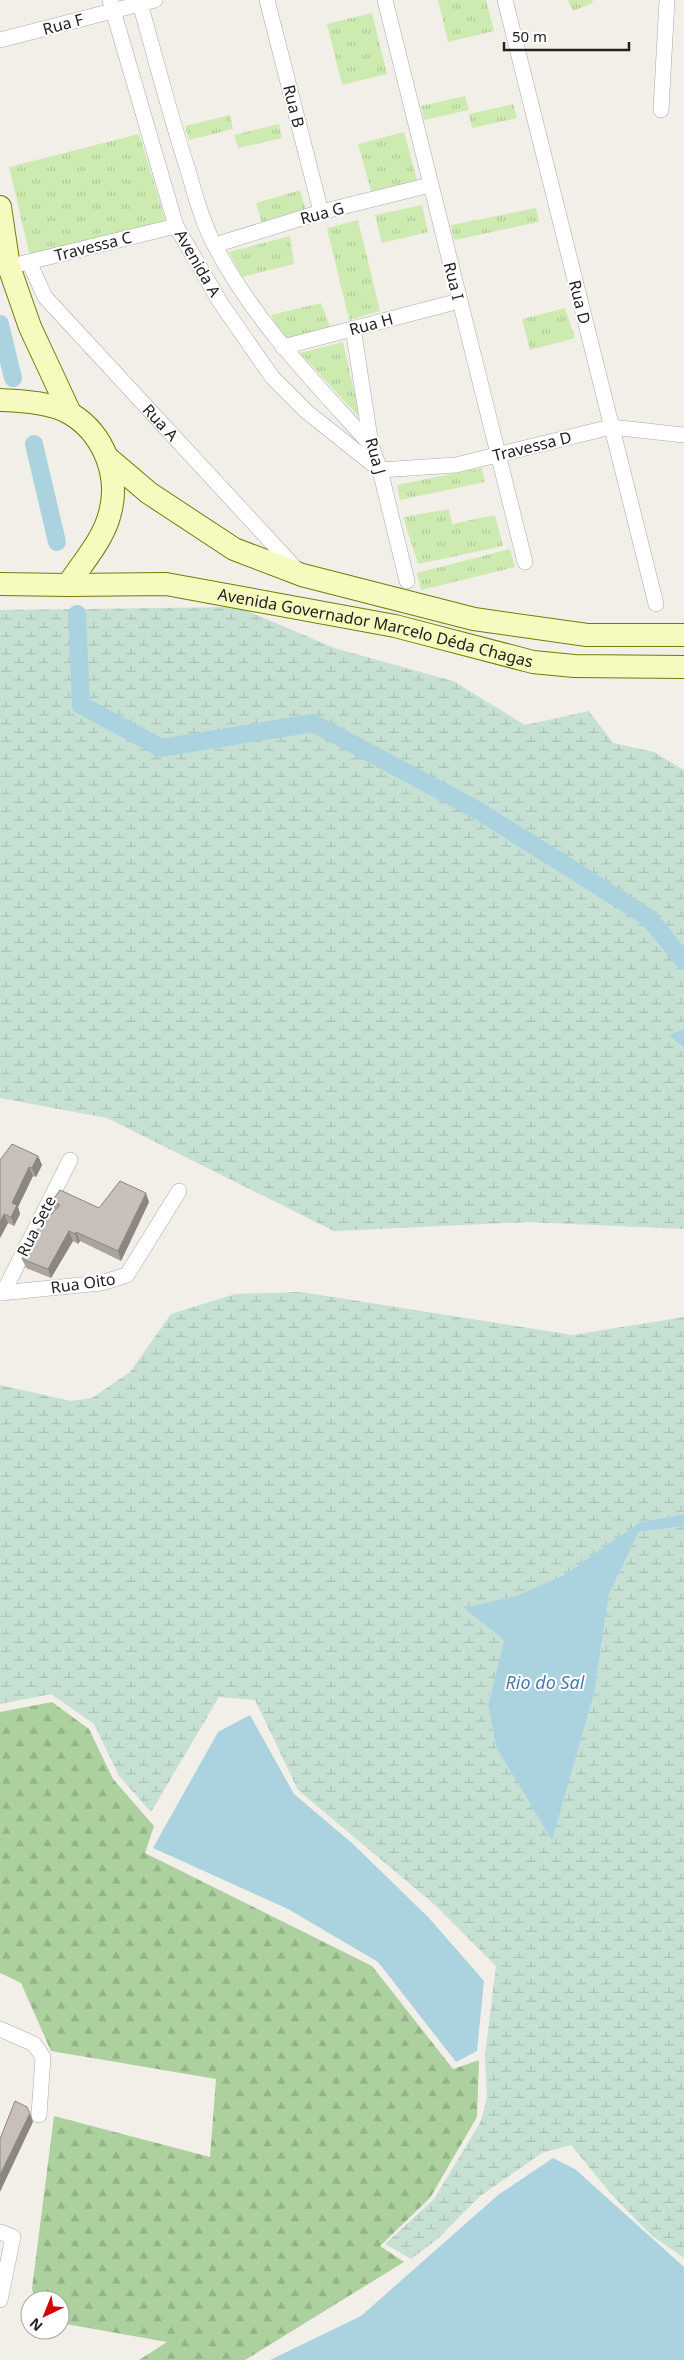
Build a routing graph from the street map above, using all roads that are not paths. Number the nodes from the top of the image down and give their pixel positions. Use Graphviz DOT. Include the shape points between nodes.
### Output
graph roads {
  1 [pos="155,0"];
  2 [pos="267,0"];
  3 [pos="385,0"];
  4 [pos="505,0"];
  5 [pos="667,0"];
  6 [pos="139,2"];
  7 [pos="111,5"];
  8 [pos="0,40"];
  9 [pos="661,110"];
  10 [pos="430,185"];
  11 [pos="0,207"];
  12 [pos="321,212"];
  13 [pos="176,226"];
  14 [pos="214,245"];
  15 [pos="19,264"];
  16 [pos="459,301"];
  17 [pos="353,328"];
  18 [pos="283,347"];
  19 [pos="0,400"];
  20 [pos="70,413"];
  21 [pos="611,427"];
  22 [pos="684,435"];
  23 [pos="371,445"];
  24 [pos="499,454"];
  25 [pos="109,459"];
  26 [pos="380,470"];
  27 [pos="525,562"];
  28 [pos="302,575"];
  29 [pos="406,581"];
  30 [pos="0,584"];
  31 [pos="68,585"];
  32 [pos="656,604"];
  33 [pos="684,635"];
  34 [pos="684,667"];
  35 [pos="70,1160"];
  36 [pos="179,1192"];
  37 [pos="1,1293"];
  38 [pos="0,2029"];
  39 [pos="39,2115"];
  40 [pos="6,2235"];
  41 [pos="0,2300"];
  1 -- 6 [label="street, Rua F"];
  2 -- 12 [label="street, Rua B"];
  3 -- 10 [label="street, Rua I"];
  4 -- 21 [label="street, Rua D"];
  5 -- 9 [label="street"];
  6 -- 7 [label="street, Rua F"];
  6 -- 14 [label="street, Avenida A" via="180,144"];
  7 -- 8 [label="street, Rua F"];
  7 -- 13 [label="street, Avenida A"];
  10 -- 12 [label="street, Rua G"];
  10 -- 16 [label="street, Rua I"];
  11 -- 15 [label="main road, Rua A"];
  12 -- 14 [label="street, Rua G"];
  13 -- 15 [label="street, Travessa C"];
  13 -- 26 [label="street, Avenida A" via="220,302 272,376 307,412"];
  14 -- 18 [label="street, Avenida A" via="249,302"];
  15 -- 20 [label="main road, Rua A" via="30,327"];
  15 -- 28 [label="street, Rua A" via="45,297"];
  16 -- 17 [label="street, Rua H"];
  16 -- 24 [label="street, Rua I"];
  17 -- 18 [label="street, Rua H"];
  17 -- 23 [label="street, Rua J"];
  18 -- 23 [label="street, Avenida A"];
  19 -- 20 [label="main road" via="30,401"];
  20 -- 25 [label="main road" via="91,432"];
  21 -- 22 [label="street, Travessa D"];
  21 -- 24 [label="street, Travessa D"];
  21 -- 32 [label="street, Rua D"];
  23 -- 26 [label="street, Rua J"];
  24 -- 26 [label="street, Travessa D" via="456,465"];
  24 -- 27 [label="street, Rua I"];
  25 -- 28 [label="main road, Avenida Governador Marcelo Déda Chagas" via="149,493 234,549"];
  25 -- 31 [label="main road" via="114,486 110,514 99,538"];
  26 -- 29 [label="street, Rua J"];
  28 -- 33 [label="main road, Avenida Governador Marcelo Déda Chagas" via="474,619 587,635"];
  30 -- 31 [label="main road, Avenida Governador Marcelo Déda Chagas"];
  31 -- 34 [label="main road, Avenida Governador Marcelo Déda Chagas" via="166,584 395,626 533,662 574,666"];
  35 -- 37 [label="street, Rua Sete"];
  36 -- 37 [label="street, Rua Oito" via="126,1275 101,1283"];
  38 -- 39 [label="street" via="34,2044 43,2057"];
  40 -- 41 [label="street"];
}
